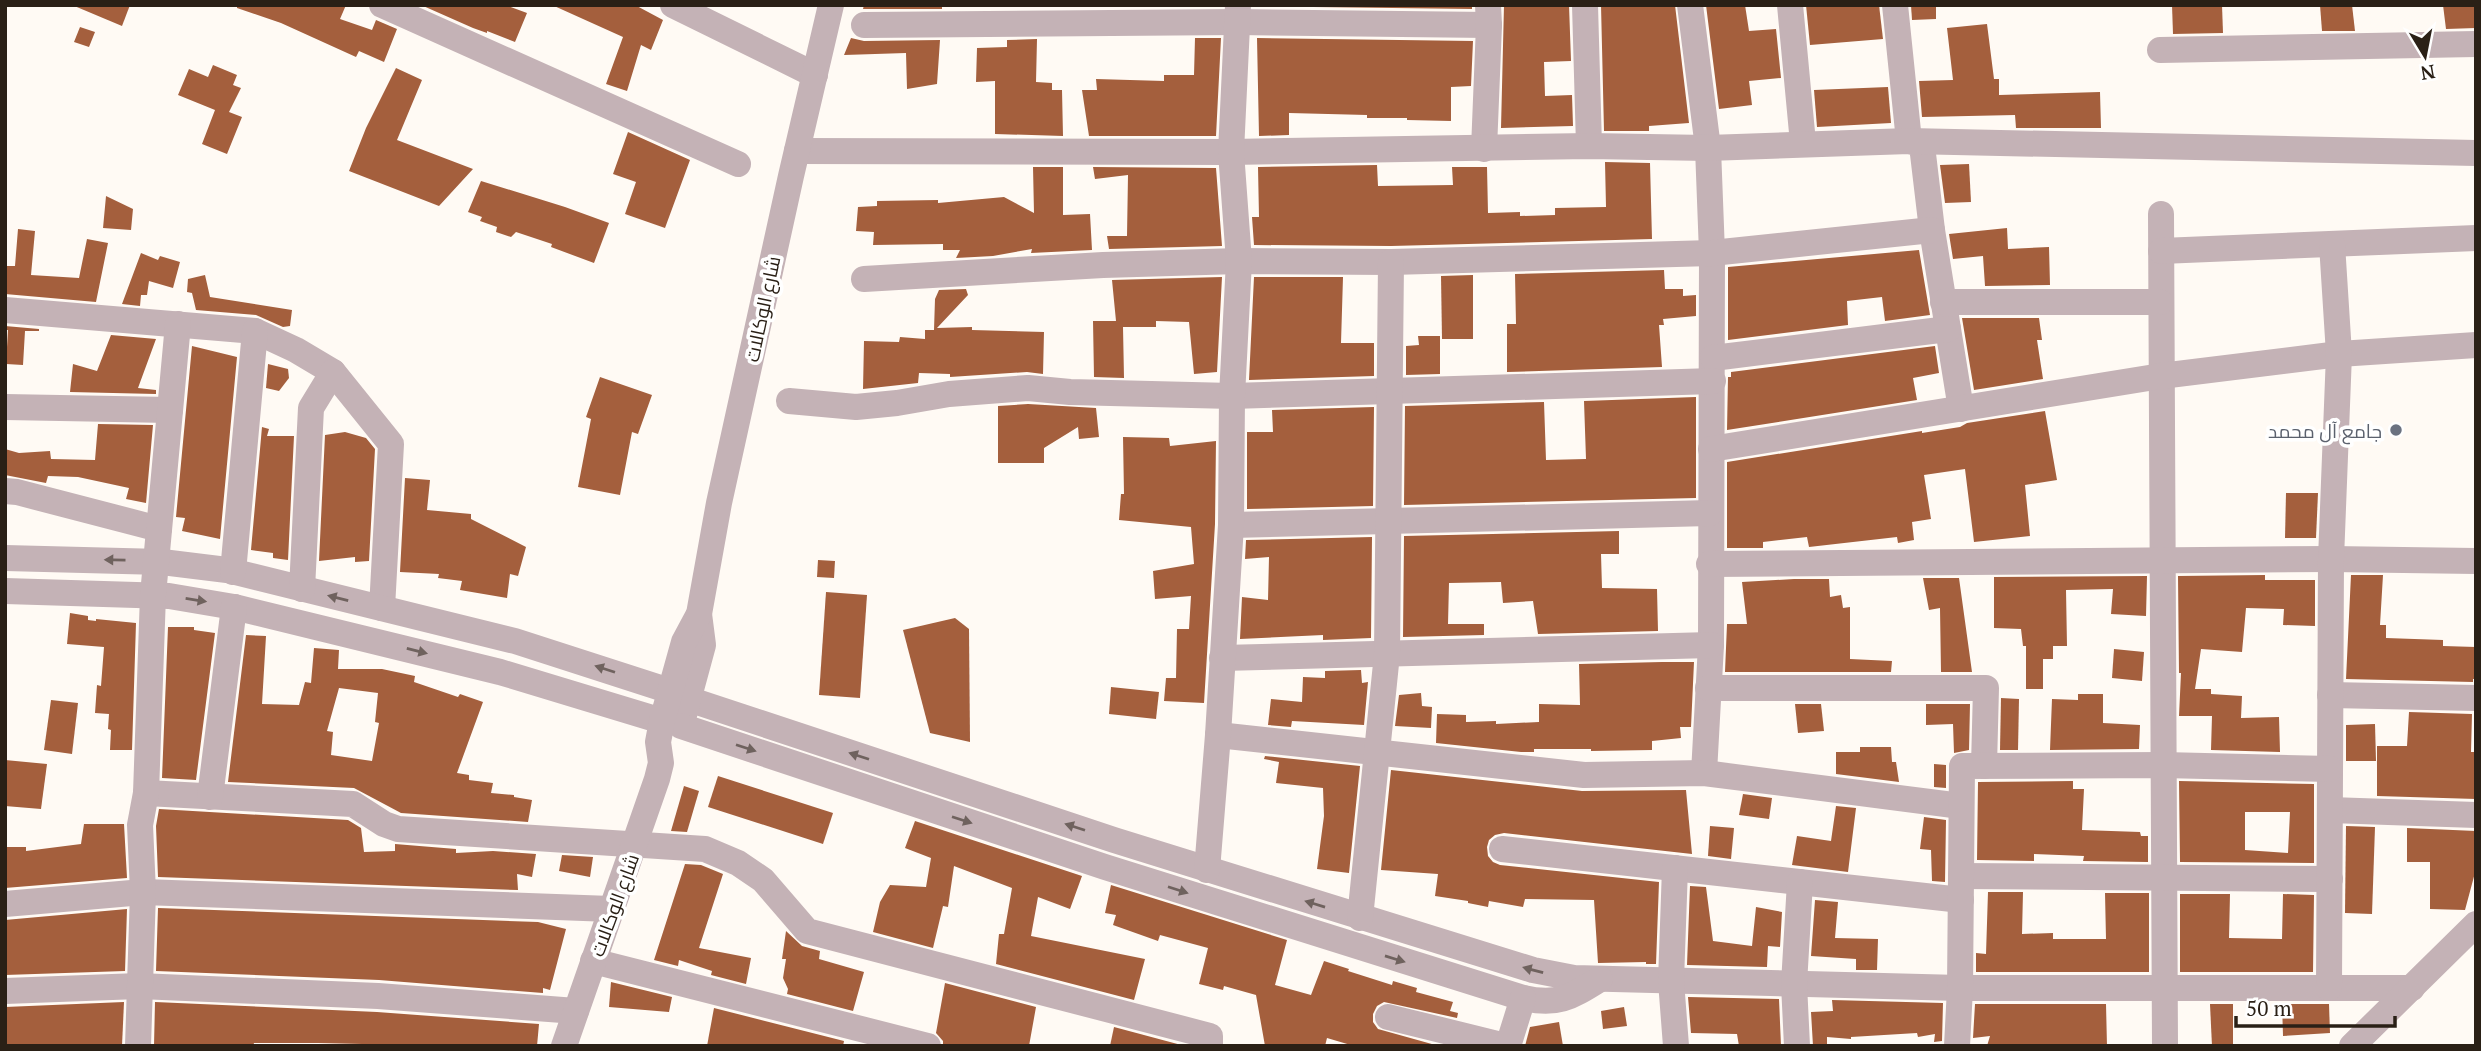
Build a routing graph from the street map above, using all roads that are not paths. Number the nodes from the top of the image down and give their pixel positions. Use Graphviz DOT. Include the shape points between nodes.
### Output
graph roads {
  1 [pos="382,5"];
  2 [pos="673,5"];
  3 [pos="831,5"];
  4 [pos="1586,5"];
  5 [pos="1690,5"];
  6 [pos="1790,5"];
  7 [pos="1895,5"];
  8 [pos="1238,14"];
  9 [pos="1488,15"];
  10 [pos="864,25"];
  11 [pos="2476,44"];
  12 [pos="2160,50"];
  13 [pos="815,75"];
  14 [pos="1909,141"];
  15 [pos="1803,143"];
  16 [pos="1589,146"];
  17 [pos="1708,148"];
  18 [pos="1484,149"];
  19 [pos="797,150"];
  20 [pos="1231,152"];
  21 [pos="2476,153"];
  22 [pos="738,163"];
  23 [pos="2161,214"];
  24 [pos="1932,230"];
  25 [pos="2476,238"];
  26 [pos="2332,244"];
  27 [pos="2161,251"];
  28 [pos="1712,253"];
  29 [pos="1240,261"];
  30 [pos="1391,262"];
  31 [pos="864,279"];
  32 [pos="1944,302"];
  33 [pos="2160,302"];
  34 [pos="5,310"];
  35 [pos="178,324"];
  36 [pos="1948,329"];
  37 [pos="255,331"];
  38 [pos="2476,345"];
  39 [pos="2339,354"];
  40 [pos="1713,369"];
  41 [pos="333,372"];
  42 [pos="2161,376"];
  43 [pos="1391,389"];
  44 [pos="1232,396"];
  45 [pos="789,401"];
  46 [pos="5,407"];
  47 [pos="1961,409"];
  48 [pos="170,410"];
  49 [pos="1712,449"];
  50 [pos="5,491"];
  51 [pos="1710,513"];
  52 [pos="1387,523"];
  53 [pos="1231,525"];
  54 [pos="159,529"];
  55 [pos="5,558"];
  56 [pos="2331,559"];
  57 [pos="2162,560"];
  58 [pos="155,561"];
  59 [pos="2476,561"];
  60 [pos="1709,564"];
  61 [pos="233,572"];
  62 [pos="302,589"];
  63 [pos="5,591"];
  64 [pos="153,595"];
  65 [pos="234,607"];
  66 [pos="382,608"];
  67 [pos="1711,645"];
  68 [pos="1387,654"];
  69 [pos="1222,658"];
  70 [pos="1708,688"];
  71 [pos="679,695"];
  72 [pos="2330,695"];
  73 [pos="2476,698"];
  74 [pos="672,724"];
  75 [pos="1218,735"];
  76 [pos="1378,751"];
  77 [pos="2163,765"];
  78 [pos="1984,766"];
  79 [pos="2330,769"];
  80 [pos="1704,773"];
  81 [pos="146,793"];
  82 [pos="210,797"];
  83 [pos="1961,806"];
  84 [pos="2330,810"];
  85 [pos="2476,815"];
  86 [pos="1114,840"];
  87 [pos="635,846"];
  88 [pos="1502,849"];
  89 [pos="1105,867"];
  90 [pos="1675,868"];
  91 [pos="1207,870"];
  92 [pos="2164,878"];
  93 [pos="2330,879"];
  94 [pos="1800,882"];
  95 [pos="1961,888"];
  96 [pos="143,892"];
  97 [pos="5,904"];
  98 [pos="611,909"];
  99 [pos="1360,918"];
  100 [pos="2476,924"];
  101 [pos="593,961"];
  102 [pos="1600,979"];
  103 [pos="1671,981"];
  104 [pos="1794,984"];
  105 [pos="139,986"];
  106 [pos="1961,988"];
  107 [pos="2164,988"];
  108 [pos="2329,988"];
  109 [pos="2412,988"];
  110 [pos="5,991"];
  111 [pos="1523,998"];
  112 [pos="576,1010"];
  113 [pos="1388,1017"];
  114 [pos="138,1046"];
  115 [pos="564,1046"];
  116 [pos="928,1046"];
  117 [pos="1210,1046"];
  118 [pos="1507,1046"];
  119 [pos="1676,1046"];
  120 [pos="1797,1046"];
  121 [pos="1957,1046"];
  122 [pos="2165,1046"];
  123 [pos="2352,1046"];
  1 -- 22 [label="street"];
  2 -- 13 [label="street"];
  3 -- 13 [label="street, شارع الوكالات"];
  4 -- 16 [label="street"];
  5 -- 17 [label="street"];
  6 -- 15 [label="street"];
  7 -- 14 [label="street"];
  8 -- 9 [label="street"];
  8 -- 10 [label="street"];
  8 -- 20 [label="street"];
  9 -- 18 [label="street"];
  11 -- 12 [label="street"];
  13 -- 19 [label="street, شارع الوكالات"];
  14 -- 15 [label="street"];
  14 -- 21 [label="street"];
  14 -- 24 [label="street" via="1921,145"];
  15 -- 17 [label="street"];
  16 -- 17 [label="street"];
  16 -- 18 [label="street"];
  17 -- 28 [label="street"];
  18 -- 20 [label="street"];
  19 -- 20 [label="street"];
  19 -- 71 [label="street, شارع الوكالات" via="699,614 684,642"];
  20 -- 29 [label="street"];
  23 -- 27 [label="street"];
  24 -- 28 [label="street"];
  24 -- 32 [label="street"];
  25 -- 26 [label="street"];
  26 -- 27 [label="street"];
  26 -- 39 [label="street"];
  27 -- 33 [label="street"];
  28 -- 30 [label="street"];
  28 -- 40 [label="street"];
  29 -- 30 [label="street"];
  29 -- 31 [label="street"];
  29 -- 44 [label="street"];
  30 -- 43 [label="street"];
  32 -- 33 [label="street"];
  32 -- 36 [label="street"];
  33 -- 42 [label="street"];
  34 -- 35 [label="street"];
  35 -- 37 [label="street"];
  35 -- 48 [label="street"];
  36 -- 40 [label="street"];
  36 -- 47 [label="street"];
  37 -- 41 [label="street"];
  37 -- 61 [label="street"];
  38 -- 39 [label="street"];
  39 -- 42 [label="street"];
  39 -- 56 [label="street"];
  40 -- 43 [label="street"];
  40 -- 49 [label="street"];
  41 -- 62 [label="street" via="311,408"];
  41 -- 66 [label="street" via="391,444"];
  42 -- 47 [label="street"];
  42 -- 57 [label="street"];
  43 -- 44 [label="street"];
  43 -- 52 [label="street"];
  44 -- 45 [label="street" via="1028,388 856,407"];
  44 -- 53 [label="street"];
  46 -- 48 [label="street"];
  47 -- 49 [label="street"];
  48 -- 54 [label="street"];
  49 -- 51 [label="street"];
  50 -- 54 [label="street"];
  51 -- 52 [label="street"];
  51 -- 60 [label="street"];
  52 -- 53 [label="street"];
  52 -- 68 [label="street"];
  53 -- 69 [label="street"];
  54 -- 58 [label="street"];
  58 -- 55 [label="street, one-way"];
  56 -- 57 [label="street"];
  56 -- 59 [label="street"];
  56 -- 72 [label="street"];
  57 -- 60 [label="street"];
  57 -- 77 [label="street"];
  58 -- 61 [label="street"];
  58 -- 64 [label="street"];
  60 -- 67 [label="street"];
  61 -- 62 [label="street"];
  66 -- 62 [label="street, one-way"];
  63 -- 64 [label="street"];
  64 -- 65 [label="street, one-way"];
  64 -- 81 [label="street"];
  65 -- 74 [label="street, one-way" via="500,672"];
  65 -- 82 [label="street"];
  71 -- 66 [label="street, one-way" via="515,641"];
  67 -- 68 [label="street"];
  67 -- 70 [label="street"];
  68 -- 69 [label="street"];
  68 -- 76 [label="street"];
  69 -- 75 [label="street"];
  70 -- 78 [label="street" via="1986,688"];
  70 -- 80 [label="street"];
  71 -- 74 [label="street, شارع الوكالات"];
  86 -- 71 [label="street, one-way"];
  72 -- 73 [label="street"];
  72 -- 79 [label="street"];
  74 -- 87 [label="street, شارع الوكالات" via="658,741 661,763"];
  74 -- 89 [label="street, one-way"];
  75 -- 76 [label="street"];
  75 -- 91 [label="street"];
  76 -- 80 [label="street" via="1584,775"];
  76 -- 99 [label="street"];
  77 -- 78 [label="street"];
  77 -- 79 [label="street"];
  77 -- 92 [label="street"];
  78 -- 83 [label="street" via="1962,766"];
  79 -- 84 [label="street"];
  80 -- 83 [label="street"];
  81 -- 82 [label="street"];
  81 -- 96 [label="street" via="139,825"];
  82 -- 87 [label="street" via="353,804 398,830"];
  83 -- 95 [label="street"];
  84 -- 85 [label="street"];
  84 -- 93 [label="street"];
  86 -- 89 [label="street"];
  86 -- 91 [label="street"];
  87 -- 98 [label="street, شارع الوكالات"];
  87 -- 117 [label="street" via="705,849 738,863 763,880 807,932 1210,1036"];
  88 -- 90 [label="street"];
  89 -- 111 [label="street, one-way"];
  90 -- 94 [label="street"];
  90 -- 103 [label="street"];
  99 -- 91 [label="street, one-way"];
  92 -- 93 [label="street"];
  92 -- 95 [label="street"];
  92 -- 107 [label="street"];
  93 -- 108 [label="street"];
  94 -- 95 [label="street"];
  94 -- 104 [label="street"];
  95 -- 106 [label="street"];
  96 -- 97 [label="street"];
  96 -- 98 [label="street"];
  96 -- 105 [label="street"];
  98 -- 101 [label="street, شارع الوكالات"];
  102 -- 99 [label="street, one-way" via="1533,970"];
  100 -- 109 [label="street"];
  101 -- 112 [label="street, شارع الوكالات"];
  101 -- 116 [label="street"];
  102 -- 103 [label="street"];
  102 -- 111 [label="street" via="1562,1000"];
  103 -- 104 [label="street"];
  103 -- 119 [label="street"];
  104 -- 106 [label="street"];
  104 -- 120 [label="street"];
  105 -- 110 [label="street"];
  105 -- 112 [label="street"];
  105 -- 114 [label="street"];
  106 -- 107 [label="street"];
  106 -- 121 [label="street"];
  107 -- 108 [label="street"];
  107 -- 122 [label="street"];
  108 -- 109 [label="street"];
  109 -- 123 [label="street"];
  111 -- 118 [label="street"];
  112 -- 115 [label="street, شارع الوكالات"];
  113 -- 118 [label="street"];
}
